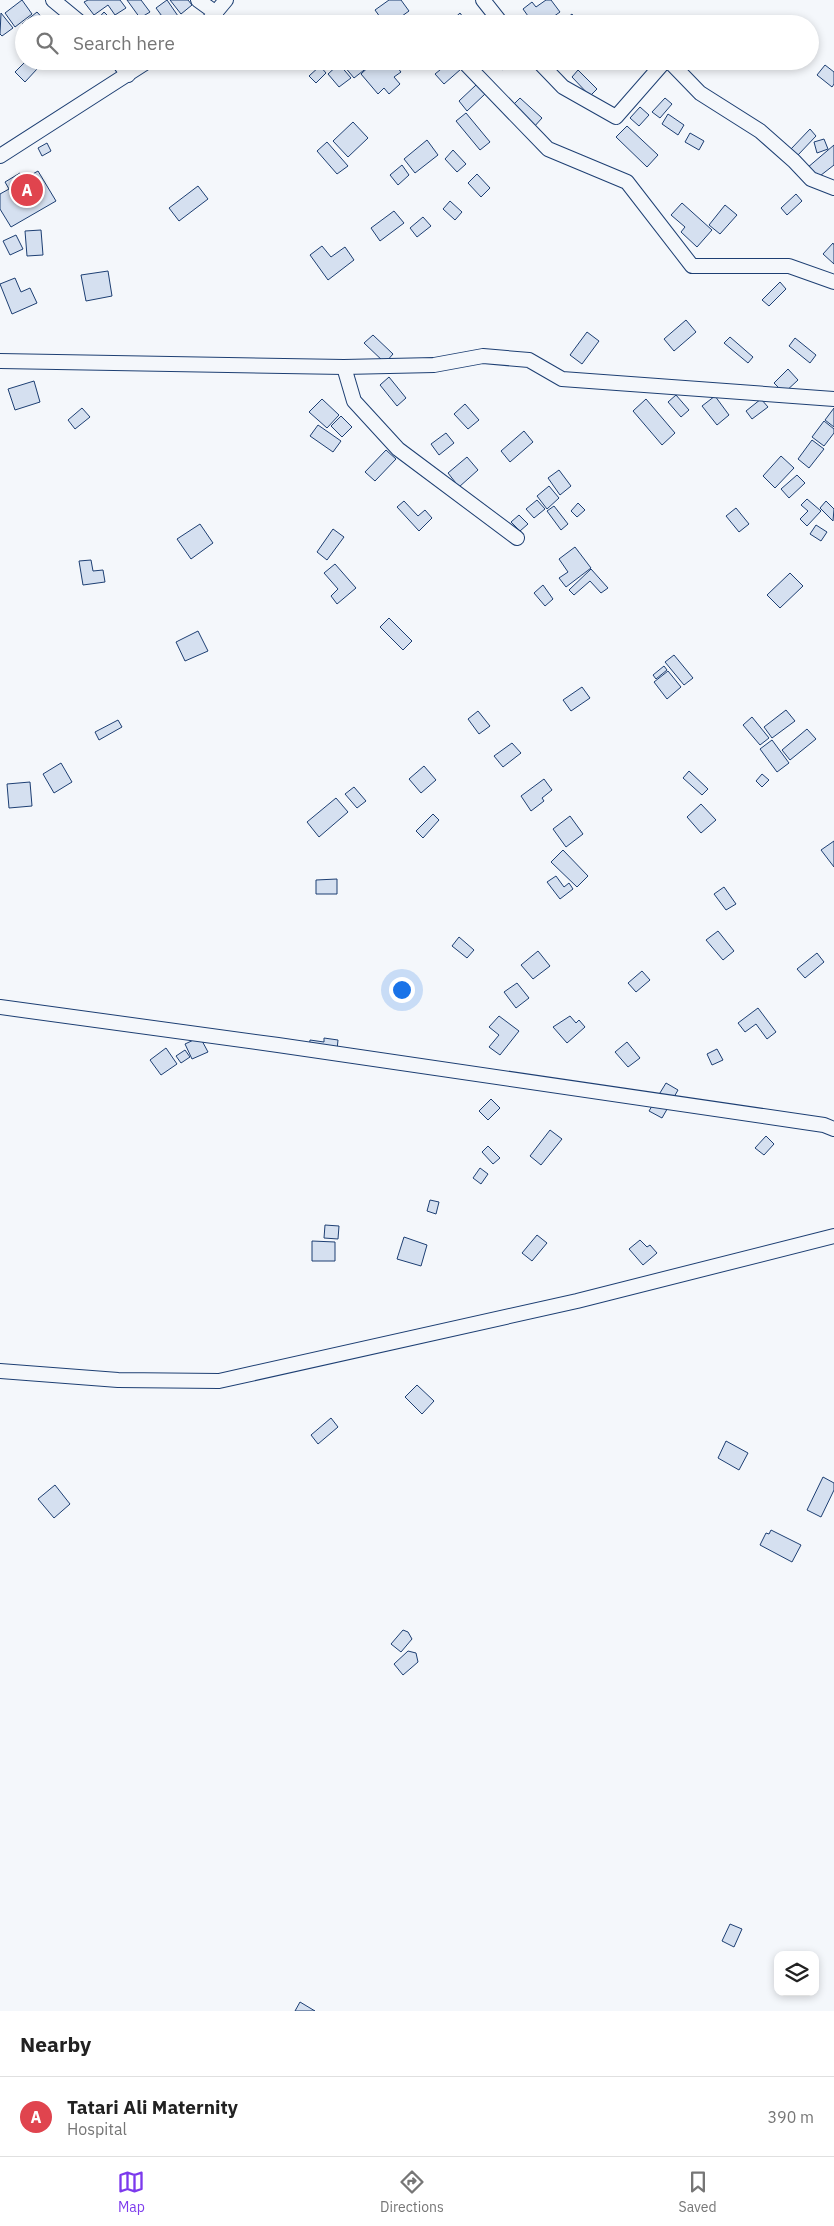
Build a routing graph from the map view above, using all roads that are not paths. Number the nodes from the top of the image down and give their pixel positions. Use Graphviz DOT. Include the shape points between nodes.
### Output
graph roads {
  1 [pos="53,0"];
  2 [pos="198,0"];
  3 [pos="226,0"];
  4 [pos="483,0"];
  5 [pos="216,14"];
  6 [pos="71,15"];
  7 [pos="495,15"];
  8 [pos="125,70"];
  9 [pos="134,70"];
  10 [pos="472,70"];
  11 [pos="546,70"];
  12 [pos="659,70"];
  13 [pos="676,70"];
  14 [pos="128,74"];
  15 [pos="0,156"];
  16 [pos="834,188"];
  17 [pos="834,282"];
  18 [pos="0,361"];
  19 [pos="344,367"];
  20 [pos="834,400"];
  21 [pos="517,538"];
  22 [pos="0,1007"];
  23 [pos="834,1129"];
  24 [pos="834,1236"];
  25 [pos="0,1371"];
  1 -- 6 [label="street"];
  2 -- 5 [label="street"];
  3 -- 5 [label="street"];
  4 -- 7 [label="street"];
  8 -- 14 [label="street"];
  9 -- 14 [label="street"];
  10 -- 17 [label="street" via="548,149 627,182 692,266 789,266"];
  11 -- 12 [label="street" via="563,88 616,117"];
  13 -- 16 [label="street" via="700,93 760,131 811,179"];
  14 -- 15 [label="street"];
  18 -- 19 [label="street"];
  19 -- 20 [label="street" via="434,365 483,356 529,360 562,379"];
  19 -- 21 [label="street" via="354,401 398,450"];
  22 -- 23 [label="street" via="327,1052"];
  24 -- 25 [label="street" via="577,1302 219,1381 118,1380"];
}
